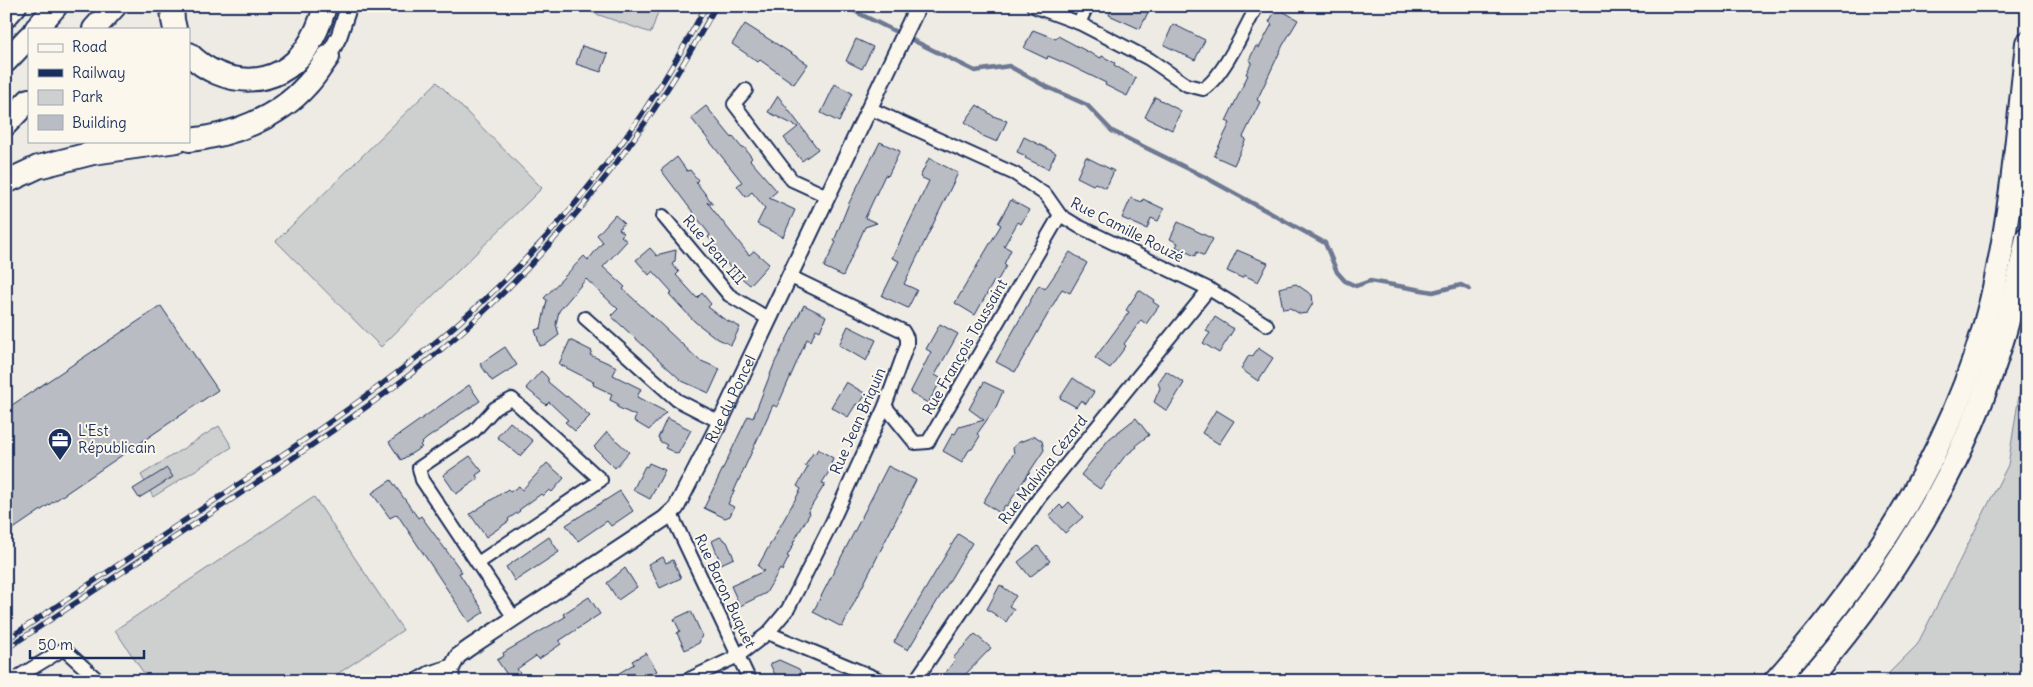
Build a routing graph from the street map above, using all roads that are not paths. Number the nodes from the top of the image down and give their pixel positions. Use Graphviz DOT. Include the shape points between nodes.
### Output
graph roads {
  1 [pos="15,6"];
  2 [pos="56,6"];
  3 [pos="115,6"];
  4 [pos="172,6"];
  5 [pos="324,6"];
  6 [pos="918,6"];
  7 [pos="1033,6"];
  8 [pos="1088,6"];
  9 [pos="1257,6"];
  10 [pos="350,8"];
  11 [pos="6,16"];
  12 [pos="1079,23"];
  13 [pos="37,28"];
  14 [pos="95,28"];
  15 [pos="175,28"];
  16 [pos="28,38"];
  17 [pos="2027,43"];
  18 [pos="190,55"];
  19 [pos="328,57"];
  20 [pos="6,61"];
  21 [pos="746,90"];
  22 [pos="28,101"];
  23 [pos="869,108"];
  24 [pos="6,124"];
  25 [pos="190,140"];
  26 [pos="170,142"];
  27 [pos="6,182"];
  28 [pos="827,196"];
  29 [pos="1060,215"];
  30 [pos="663,216"];
  31 [pos="2027,238"];
  32 [pos="788,276"];
  33 [pos="1209,289"];
  34 [pos="585,318"];
  35 [pos="769,319"];
  36 [pos="1266,325"];
  37 [pos="885,406"];
  38 [pos="720,422"];
  39 [pos="671,514"];
  40 [pos="478,563"];
  41 [pos="514,618"];
  42 [pos="768,633"];
  43 [pos="738,656"];
  44 [pos="453,674"];
  45 [pos="11,681"];
  46 [pos="99,681"];
  47 [pos="418,681"];
  48 [pos="685,681"];
  49 [pos="750,681"];
  50 [pos="883,681"];
  51 [pos="915,681"];
  52 [pos="1775,681"];
  53 [pos="1808,681"];
  1 -- 11 [label="highway"];
  2 -- 13 [label="highway"];
  3 -- 14 [label="highway"];
  4 -- 15 [label="highway"];
  5 -- 18 [label="highway" via="306,50 293,63 268,78 233,80 199,64"];
  6 -- 23 [label="street, Rue du Poncel"];
  7 -- 12 [label="street"];
  8 -- 12 [label="street"];
  9 -- 12 [label="street" via="1219,72 1203,89 1187,84 1149,59"];
  10 -- 19 [label="street"];
  16 -- 20 [label="highway"];
  17 -- 52 [label="highway" via="2005,227 1991,301 1950,420 1906,506 1877,552 1849,593"];
  19 -- 25 [label="highway" via="290,102 264,119"];
  21 -- 28 [label="street" via="734,104 792,180"];
  22 -- 24 [label="highway"];
  23 -- 28 [label="street, Rue du Poncel"];
  23 -- 29 [label="street, Rue Camille Rouzé" via="1015,174 1046,195"];
  26 -- 27 [label="highway" via="93,153 38,167"];
  28 -- 32 [label="street, Rue du Poncel"];
  29 -- 33 [label="street, Rue Camille Rouzé"];
  29 -- 37 [label="street, Rue François Toussaint" via="928,442 915,443"];
  30 -- 35 [label="street, Rue Jean III" via="729,295"];
  31 -- 53 [label="highway" via="2008,322 1966,440 1939,494 1888,579"];
  32 -- 35 [label="street, Rue du Poncel"];
  32 -- 37 [label="street, Rue Jean Briquin" via="903,331 907,345"];
  33 -- 36 [label="street, Rue Camille Rouzé"];
  33 -- 51 [label="street, Rue Malvina Cézard" via="1039,498"];
  34 -- 38 [label="street" via="677,400"];
  35 -- 38 [label="street, Rue du Poncel"];
  37 -- 42 [label="street, Rue Jean Briquin" via="788,609"];
  38 -- 39 [label="street, Rue du Poncel"];
  39 -- 41 [label="street, Rue du Poncel"];
  39 -- 43 [label="street, Rue Baron Buquet"];
  40 -- 40 [label="street" via="601,480 512,399 495,408 474,431 419,468 422,480"];
  40 -- 41 [label="street"];
  41 -- 44 [label="street, Rue du Poncel" via="458,656"];
  42 -- 43 [label="street"];
  42 -- 50 [label="street"];
  43 -- 48 [label="street"];
  43 -- 49 [label="street, Rue Baron Buquet"];
  44 -- 47 [label="street, Rue du Poncel" via="430,674"];
  45 -- 46 [label="street" via="62,650"];
}
